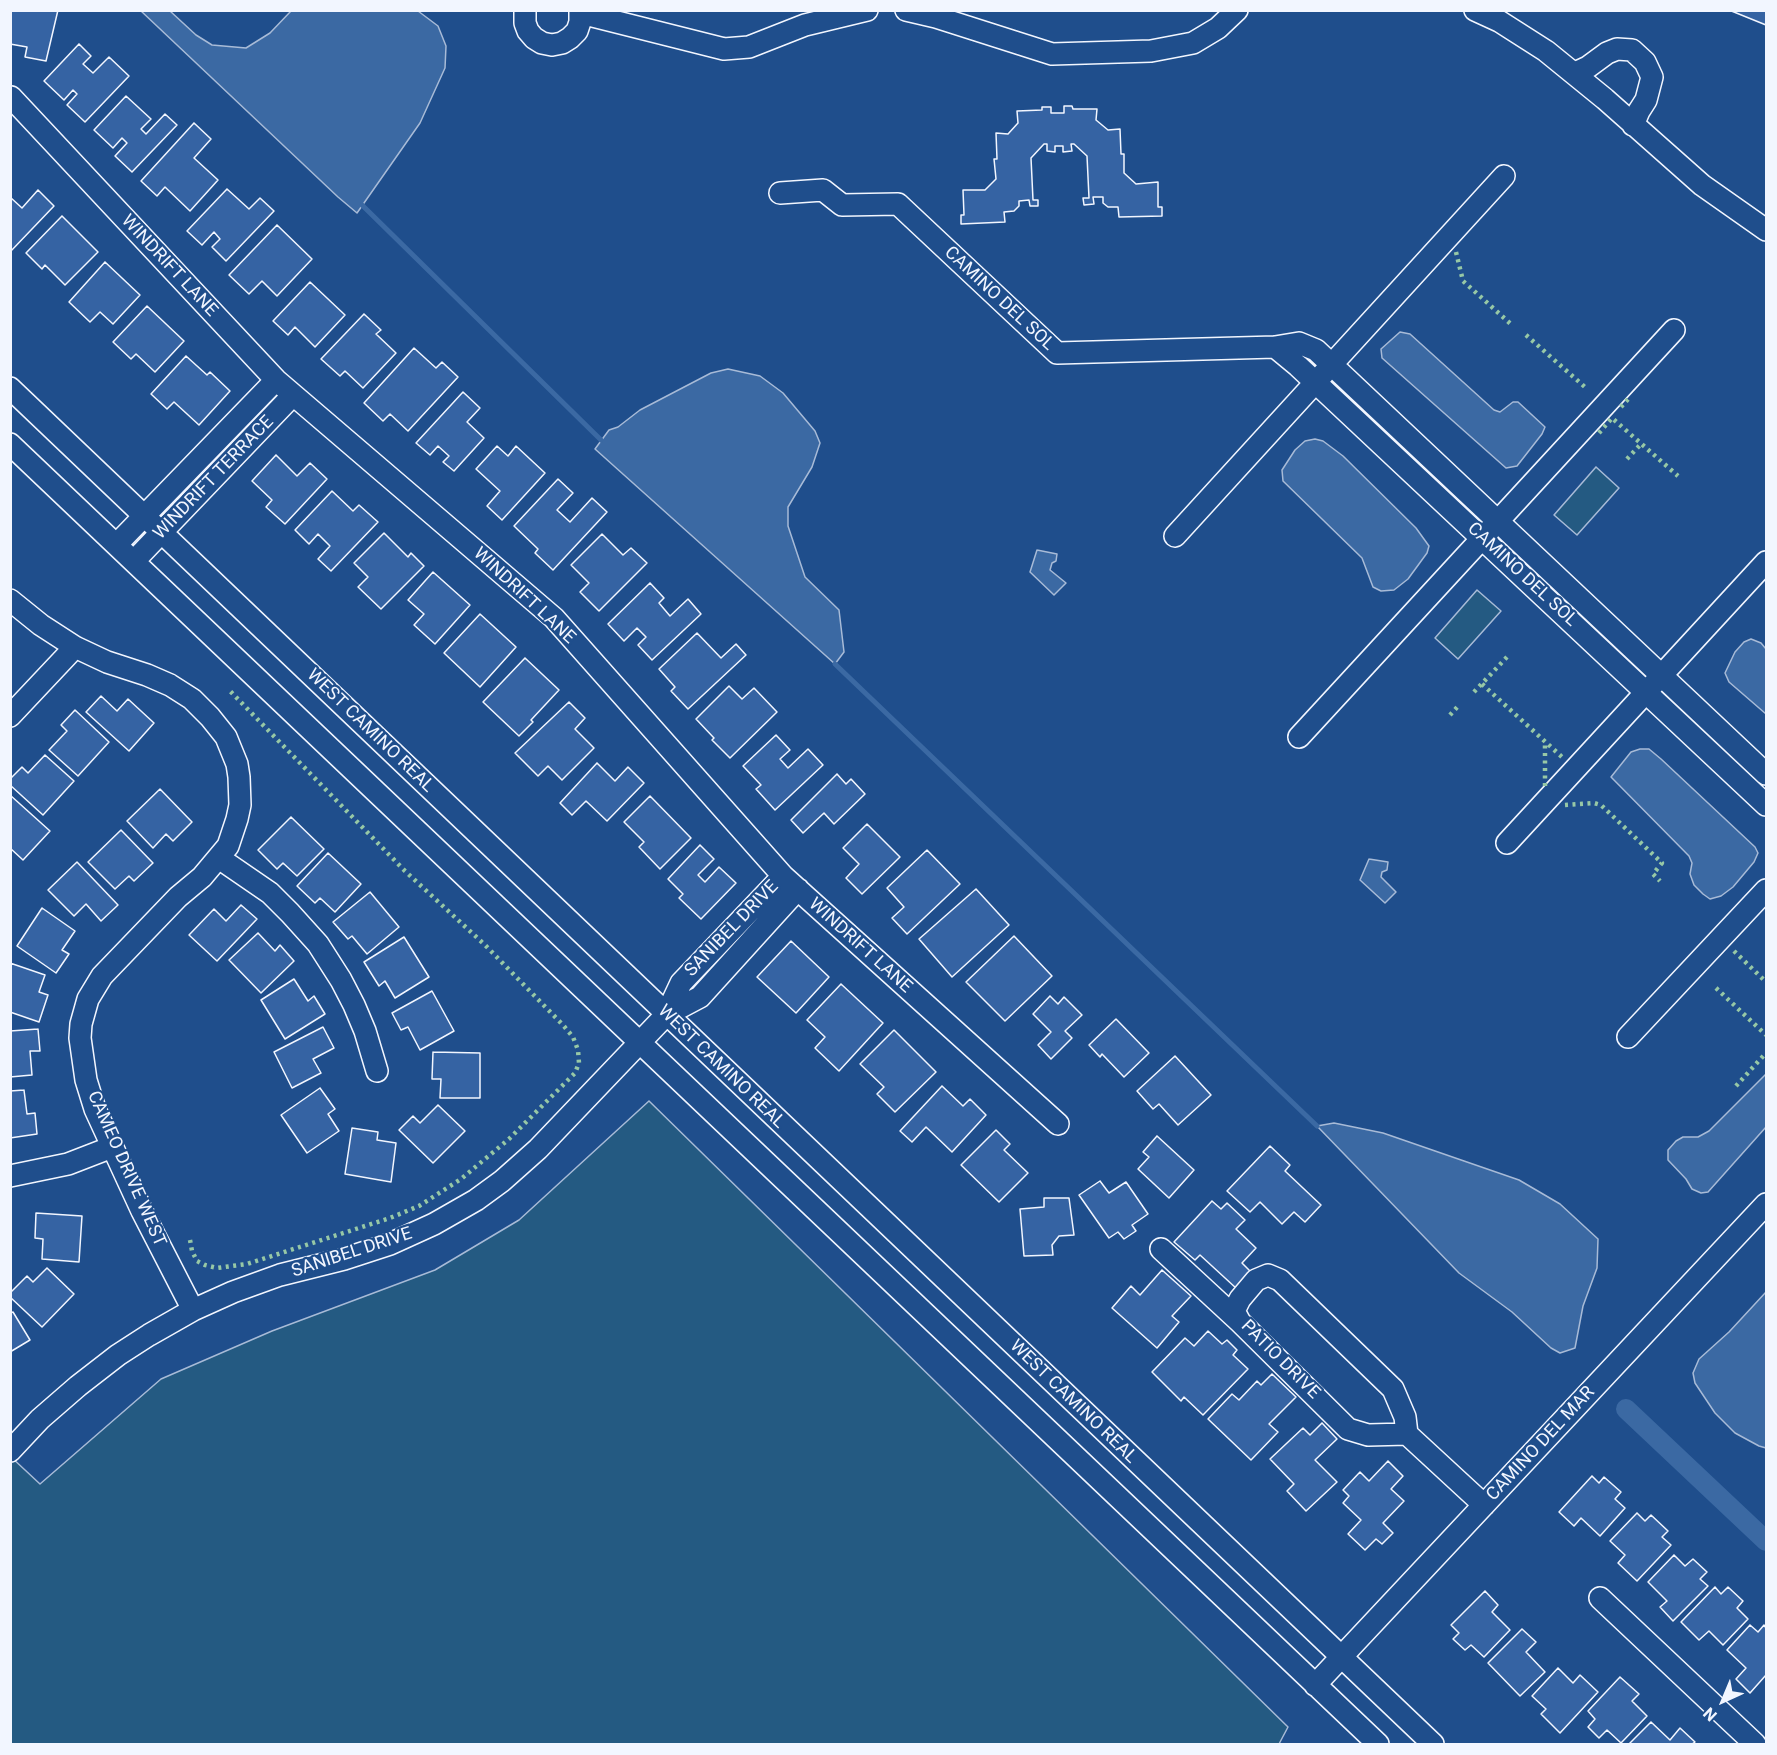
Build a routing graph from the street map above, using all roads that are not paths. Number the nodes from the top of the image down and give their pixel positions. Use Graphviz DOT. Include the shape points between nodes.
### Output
graph roads {
  1 [pos="525,10"];
  2 [pos="867,10"];
  3 [pos="906,10"];
  4 [pos="1237,10"];
  5 [pos="1475,10"];
  6 [pos="580,12"];
  7 [pos="1575,73"];
  8 [pos="11,97"];
  9 [pos="1633,125"];
  10 [pos="1504,176"];
  11 [pos="780,193"];
  12 [pos="1767,230"];
  13 [pos="1674,330"];
  14 [pos="1275,347"];
  15 [pos="1332,365"];
  16 [pos="276,380"];
  17 [pos="1316,383"];
  18 [pos="10,388"];
  19 [pos="293,395"];
  20 [pos="10,444"];
  21 [pos="145,515"];
  22 [pos="1498,521"];
  23 [pos="162,532"];
  24 [pos="1175,536"];
  25 [pos="1482,538"];
  26 [pos="117,544"];
  27 [pos="135,560"];
  28 [pos="1767,562"];
  29 [pos="10,600"];
  30 [pos="75,647"];
  31 [pos="1662,675"];
  32 [pos="1647,692"];
  33 [pos="10,716"];
  34 [pos="1299,736"];
  35 [pos="1767,774"];
  36 [pos="1767,805"];
  37 [pos="1507,843"];
  38 [pos="219,858"];
  39 [pos="790,883"];
  40 [pos="1767,890"];
  41 [pos="666,1015"];
  42 [pos="1628,1037"];
  43 [pos="641,1042"];
  44 [pos="377,1071"];
  45 [pos="1058,1124"];
  46 [pos="112,1147"];
  47 [pos="10,1176"];
  48 [pos="1767,1204"];
  49 [pos="1161,1249"];
  50 [pos="193,1310"];
  51 [pos="1240,1322"];
  52 [pos="1407,1434"];
  53 [pos="10,1451"];
  54 [pos="1484,1505"];
  55 [pos="1600,1598"];
  56 [pos="1341,1658"];
  57 [pos="1315,1685"];
  58 [pos="1378,1744"];
  59 [pos="1433,1744"];
  60 [pos="1755,1744"];
  1 -- 6 [label="street" via="528,31 542,43 552,45 562,43 577,31"];
  2 -- 6 [label="street" via="805,25 749,47 724,50"];
  3 -- 4 [label="street" via="1052,54 1151,51 1193,43"];
  5 -- 7 [label="street" via="1499,21"];
  7 -- 9 [label="street"];
  7 -- 9 [label="street" via="1607,53 1632,50 1653,77"];
  8 -- 16 [label="street, WINDRIFT LANE"];
  9 -- 12 [label="street" via="1702,185"];
  10 -- 15 [label="street"];
  11 -- 14 [label="street, CAMINO DEL SOL" via="823,190 842,205 898,204 1057,353"];
  13 -- 22 [label="street"];
  14 -- 15 [label="street, CAMINO DEL SOL" via="1299,343 1316,350"];
  14 -- 17 [label="street, CAMINO DEL SOL"];
  15 -- 17 [label="street"];
  15 -- 22 [label="street, CAMINO DEL SOL"];
  16 -- 19 [label="street, WINDRIFT LANE"];
  16 -- 21 [label="street, WINDRIFT TERRACE"];
  17 -- 24 [label="street"];
  17 -- 25 [label="street, CAMINO DEL SOL"];
  18 -- 21 [label="street, WEST CAMINO REAL"];
  19 -- 23 [label="street, WINDRIFT TERRACE"];
  19 -- 39 [label="street, WINDRIFT LANE" via="554,618"];
  20 -- 26 [label="street, WEST CAMINO REAL"];
  21 -- 23 [label="street, WEST CAMINO REAL"];
  21 -- 26 [label="street, WINDRIFT TERRACE"];
  22 -- 25 [label="street"];
  22 -- 31 [label="street, CAMINO DEL SOL"];
  23 -- 27 [label="street, WINDRIFT TERRACE"];
  23 -- 41 [label="street, WEST CAMINO REAL"];
  25 -- 32 [label="street, CAMINO DEL SOL"];
  25 -- 34 [label="street"];
  26 -- 27 [label="street, WEST CAMINO REAL"];
  27 -- 43 [label="street, WEST CAMINO REAL"];
  28 -- 31 [label="street"];
  29 -- 30 [label="street, CAMEO DRIVE WEST"];
  30 -- 33 [label="street"];
  30 -- 38 [label="street, CAMEO DRIVE WEST" via="147,675 192,699 226,737 237,764 240,791 237,819 228,846"];
  31 -- 32 [label="street"];
  31 -- 35 [label="street, CAMINO DEL SOL"];
  32 -- 36 [label="street, CAMINO DEL SOL"];
  32 -- 37 [label="street"];
  38 -- 44 [label="street" via="270,893 318,944 354,1005"];
  38 -- 46 [label="street, CAMEO DRIVE WEST" via="110,966 88,999 81,1024 81,1051 94,1109"];
  39 -- 41 [label="street, SANIBEL DRIVE" via="681,983"];
  39 -- 45 [label="street, WINDRIFT LANE"];
  40 -- 42 [label="street"];
  41 -- 43 [label="street, SANIBEL DRIVE"];
  41 -- 56 [label="street, WEST CAMINO REAL"];
  43 -- 50 [label="street, SANIBEL DRIVE" via="538,1149 476,1200 390,1244 280,1275"];
  43 -- 57 [label="street, WEST CAMINO REAL"];
  46 -- 47 [label="street" via="68,1164"];
  46 -- 50 [label="street, CAMEO DRIVE WEST"];
  48 -- 54 [label="street, CAMINO DEL MAR"];
  49 -- 51 [label="street"];
  50 -- 53 [label="street, SANIBEL DRIVE" via="133,1345 78,1386"];
  51 -- 52 [label="street, PATIO DRIVE" via="1348,1429 1368,1435"];
  51 -- 52 [label="street, PATIO DRIVE" via="1234,1311 1256,1280 1268,1275 1280,1280 1393,1389 1405,1417"];
  52 -- 54 [label="street"];
  54 -- 56 [label="street, CAMINO DEL MAR"];
  55 -- 60 [label="street"];
  56 -- 57 [label="street, CAMINO DEL MAR"];
  56 -- 59 [label="street, WEST CAMINO REAL"];
  57 -- 58 [label="street, WEST CAMINO REAL"];
}
